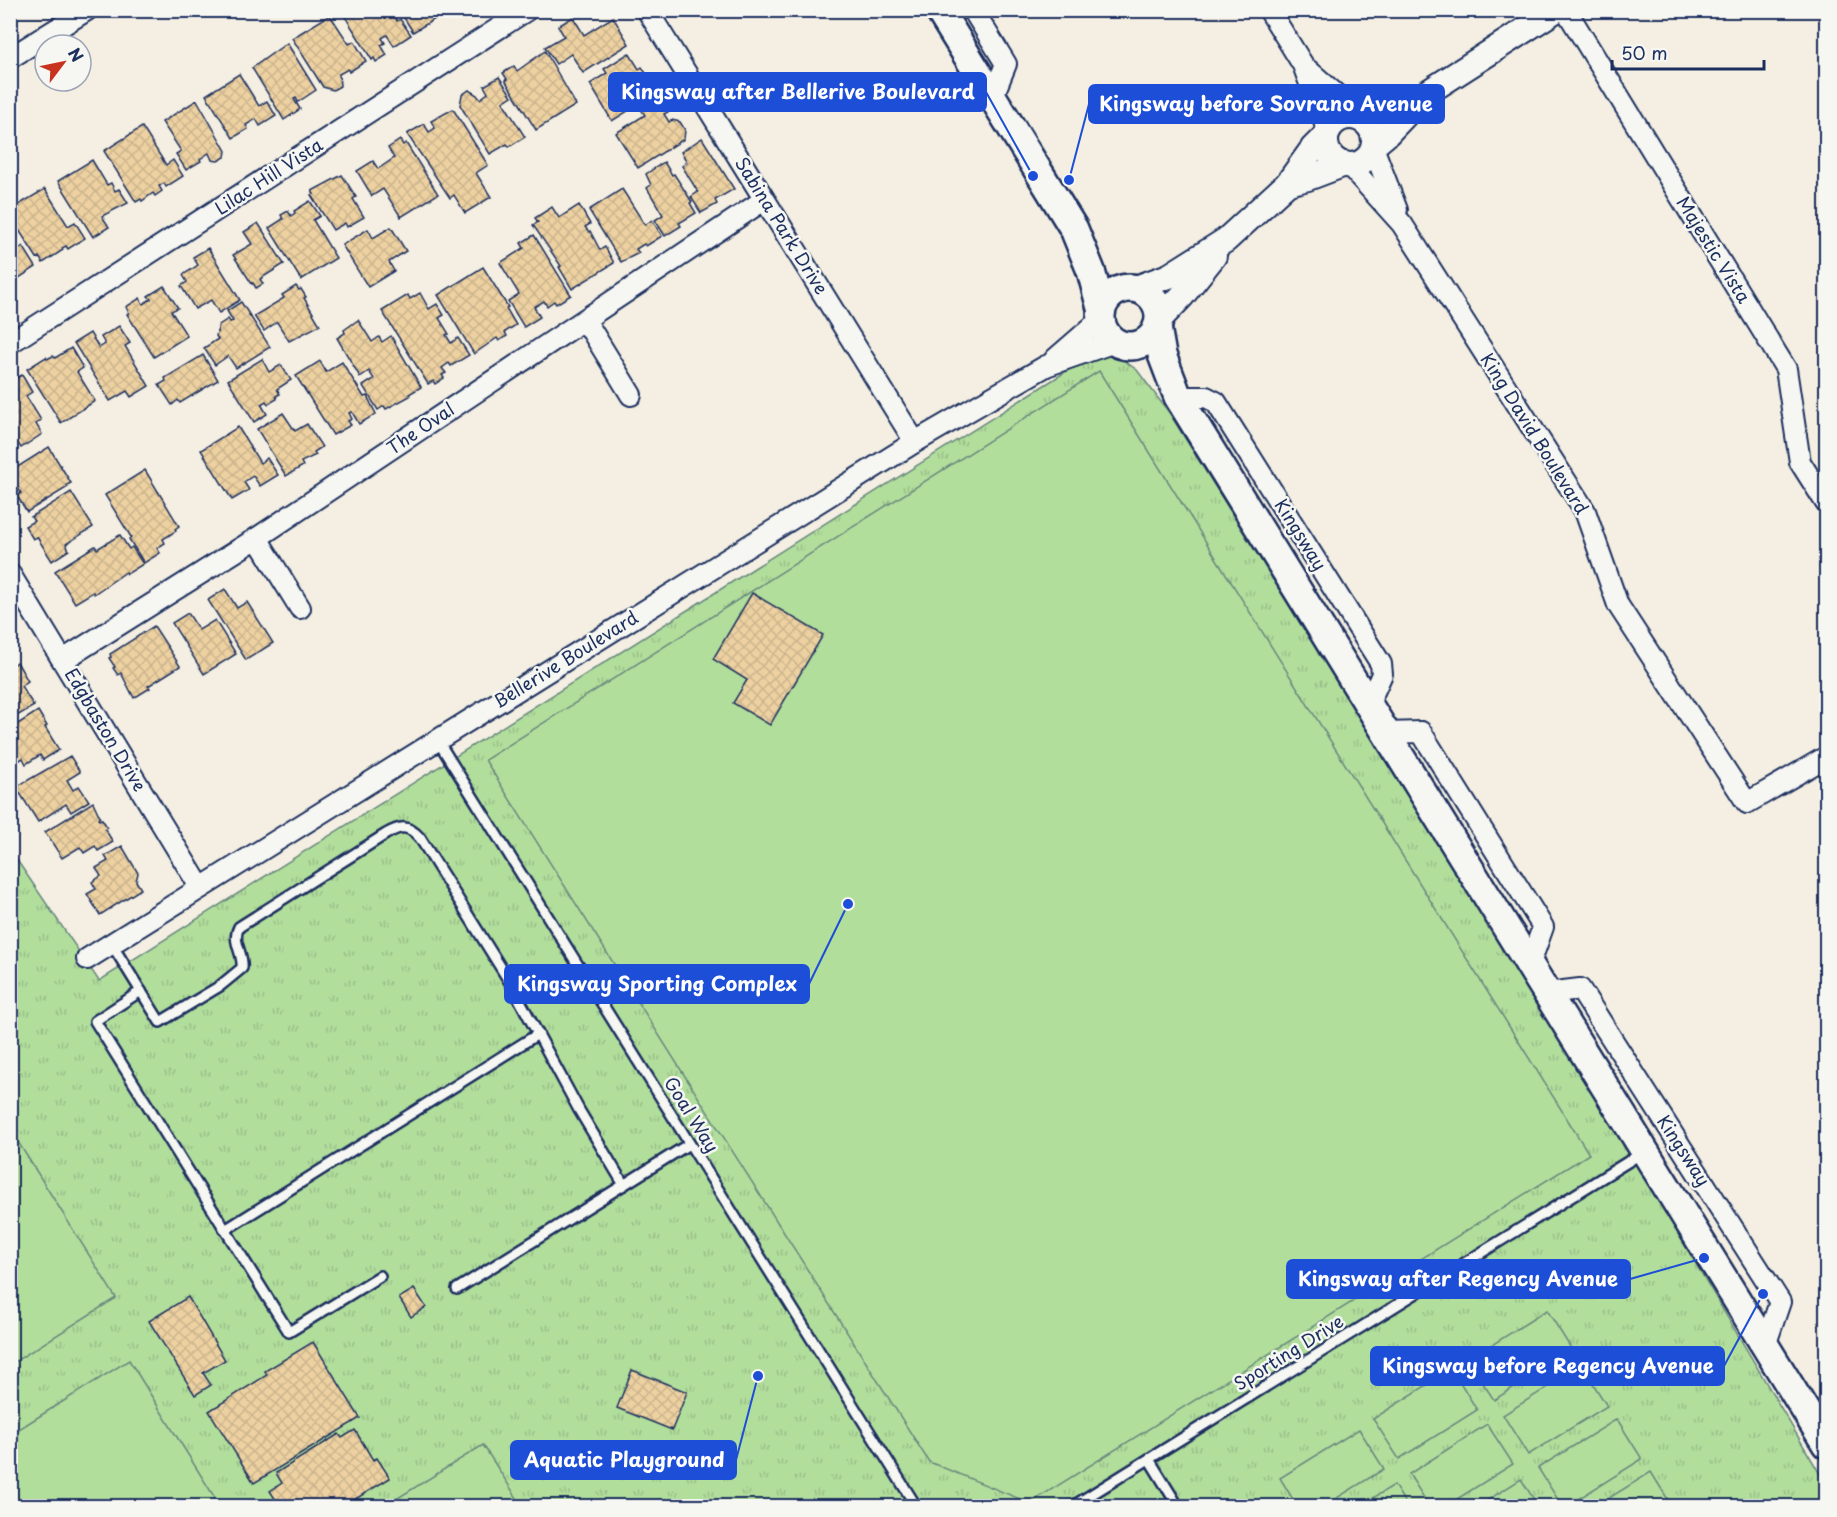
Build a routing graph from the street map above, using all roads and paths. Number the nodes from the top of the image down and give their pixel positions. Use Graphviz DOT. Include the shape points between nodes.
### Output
graph roads {
  1 [pos="87,10"];
  2 [pos="527,10"];
  3 [pos="647,10"];
  4 [pos="939,10"];
  5 [pos="973,10"];
  6 [pos="1269,10"];
  7 [pos="1556,10"];
  8 [pos="1566,10"];
  9 [pos="10,58"];
  10 [pos="1303,65"];
  11 [pos="1425,94"];
  12 [pos="993,96"];
  13 [pos="1360,119"];
  14 [pos="1328,133"];
  15 [pos="1374,146"];
  16 [pos="1346,164"];
  17 [pos="1288,183"];
  18 [pos="764,200"];
  19 [pos="1402,224"];
  20 [pos="1074,229"];
  21 [pos="1226,240"];
  22 [pos="1133,288"];
  23 [pos="1101,314"];
  24 [pos="585,320"];
  25 [pos="1158,323"];
  26 [pos="10,343"];
  27 [pos="1119,344"];
  28 [pos="1047,366"];
  29 [pos="1176,393"];
  30 [pos="631,395"];
  31 [pos="915,442"];
  32 [pos="1827,502"];
  33 [pos="257,538"];
  34 [pos="10,574"];
  35 [pos="300,608"];
  36 [pos="63,660"];
  37 [pos="438,741"];
  38 [pos="1827,757"];
  39 [pos="200,887"];
  40 [pos="111,943"];
  41 [pos="87,959"];
  42 [pos="141,991"];
  43 [pos="1547,993"];
  44 [pos="538,1034"];
  45 [pos="689,1144"];
  46 [pos="1645,1152"];
  47 [pos="624,1185"];
  48 [pos="225,1230"];
  49 [pos="380,1276"];
  50 [pos="457,1289"];
  51 [pos="1765,1346"];
  52 [pos="1827,1444"];
  53 [pos="1149,1459"];
  54 [pos="916,1506"];
  55 [pos="1073,1506"];
  56 [pos="1178,1506"];
  1 -- 9 [label="street"];
  2 -- 26 [label="street, Lilac Hill Vista"];
  3 -- 18 [label="street, Sabina Park Drive"];
  4 -- 12 [label="main road, Kingsway"];
  5 -- 12 [label="street" via="1006,64"];
  6 -- 10 [label="street"];
  7 -- 11 [label="street"];
  8 -- 32 [label="street, Majestic Vista" via="1786,369 1800,462"];
  10 -- 13 [label="street"];
  10 -- 14 [label="street"];
  11 -- 13 [label="street"];
  11 -- 15 [label="street"];
  12 -- 20 [label="main road, Kingsway"];
  13 -- 14 [label="street" via="1341,118"];
  13 -- 15 [label="street" via="1368,124"];
  14 -- 16 [label="street" via="1330,153"];
  14 -- 17 [label="street"];
  15 -- 16 [label="street" via="1364,160"];
  15 -- 19 [label="street, King David Boulevard"];
  16 -- 17 [label="street"];
  16 -- 19 [label="street, King David Boulevard"];
  17 -- 21 [label="street"];
  18 -- 24 [label="street, The Oval"];
  18 -- 31 [label="street, Sabina Park Drive"];
  19 -- 38 [label="street, King David Boulevard" via="1585,512 1618,605 1747,803"];
  20 -- 22 [label="main road, Kingsway"];
  20 -- 23 [label="main road, Kingsway" via="1091,271"];
  21 -- 22 [label="street" via="1169,276"];
  21 -- 25 [label="street"];
  22 -- 23 [label="main road" via="1115,291"];
  22 -- 25 [label="main road, Kingsway" via="1144,291 1156,303"];
  23 -- 27 [label="main road, Kingsway" via="1105,333"];
  23 -- 28 [label="street, Bellerive Boulevard"];
  24 -- 30 [label="street"];
  24 -- 33 [label="street, The Oval"];
  25 -- 27 [label="main road" via="1143,343"];
  25 -- 29 [label="main road, Kingsway" via="1162,355"];
  27 -- 28 [label="street, Bellerive Boulevard"];
  27 -- 29 [label="main road, Kingsway"];
  28 -- 31 [label="street, Bellerive Boulevard"];
  29 -- 43 [label="main road, Kingsway"];
  31 -- 37 [label="street, Bellerive Boulevard"];
  33 -- 35 [label="street"];
  33 -- 36 [label="street, The Oval"];
  34 -- 36 [label="street, Edgbaston Drive"];
  36 -- 39 [label="street, Edgbaston Drive"];
  37 -- 39 [label="street, Bellerive Boulevard"];
  37 -- 45 [label="lane, Goal Way"];
  39 -- 40 [label="street, Bellerive Boulevard"];
  40 -- 41 [label="street, Bellerive Boulevard"];
  40 -- 42 [label="lane"];
  42 -- 44 [label="lane" via="160,1022 219,986 242,968 235,935 239,927 386,834 406,827 420,838"];
  42 -- 48 [label="lane" via="95,1021"];
  43 -- 46 [label="main road, Kingsway"];
  43 -- 51 [label="street, Kingsway" via="1580,989 1780,1302"];
  44 -- 47 [label="lane"];
  44 -- 48 [label="lane"];
  45 -- 47 [label="lane"];
  45 -- 54 [label="lane, Goal Way"];
  46 -- 51 [label="main road, Kingsway"];
  46 -- 53 [label="lane, Sporting Drive"];
  47 -- 50 [label="lane"];
  48 -- 49 [label="lane" via="289,1332"];
  51 -- 52 [label="main road, Kingsway"];
  53 -- 55 [label="lane, Sporting Drive"];
  53 -- 56 [label="lane"];
}
